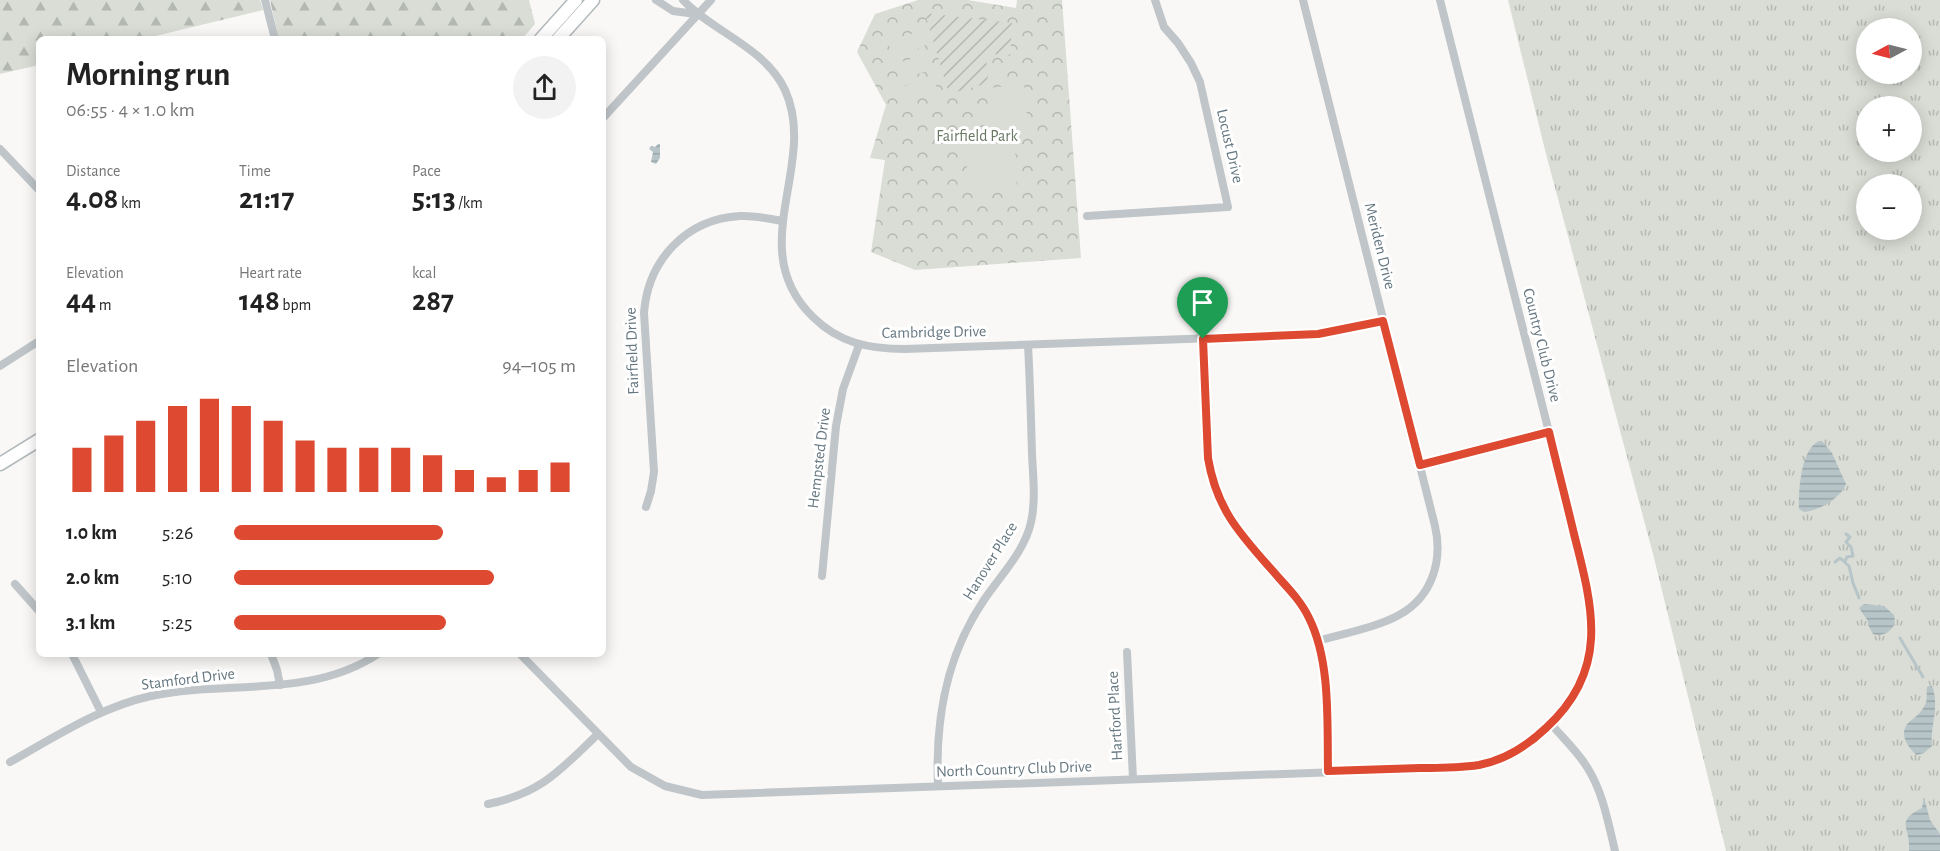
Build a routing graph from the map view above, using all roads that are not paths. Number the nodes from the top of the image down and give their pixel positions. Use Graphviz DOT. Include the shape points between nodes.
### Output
graph roads {
  1 [pos="265,0"];
  2 [pos="576,0"];
  3 [pos="593,0"];
  4 [pos="656,0"];
  5 [pos="683,0"];
  6 [pos="711,0"];
  7 [pos="1155,0"];
  8 [pos="1303,0"];
  9 [pos="1440,0"];
  10 [pos="696,15"];
  11 [pos="274,36"];
  12 [pos="544,36"];
  13 [pos="561,36"];
  14 [pos="606,115"];
  15 [pos="0,149"];
  16 [pos="36,187"];
  17 [pos="1088,216"];
  18 [pos="783,221"];
  19 [pos="1383,321"];
  20 [pos="1203,339"];
  21 [pos="36,343"];
  22 [pos="859,345"];
  23 [pos="1028,345"];
  24 [pos="0,366"];
  25 [pos="1549,432"];
  26 [pos="36,442"];
  27 [pos="0,464"];
  28 [pos="1420,465"];
  29 [pos="646,507"];
  30 [pos="822,576"];
  31 [pos="15,584"];
  32 [pos="36,608"];
  33 [pos="1318,641"];
  34 [pos="1127,652"];
  35 [pos="74,657"];
  36 [pos="272,657"];
  37 [pos="374,657"];
  38 [pos="523,657"];
  39 [pos="280,684"];
  40 [pos="101,712"];
  41 [pos="1551,724"];
  42 [pos="598,734"];
  43 [pos="10,762"];
  44 [pos="1328,771"];
  45 [pos="1133,779"];
  46 [pos="938,786"];
  47 [pos="489,804"];
  48 [pos="1615,851"];
  1 -- 11 [label="street"];
  2 -- 12 [label="main road"];
  3 -- 13 [label="main road"];
  4 -- 10 [label="street, Cambridge Drive" via="673,11"];
  5 -- 10 [label="street, Cambridge Drive"];
  6 -- 10 [label="street"];
  7 -- 17 [label="street, Locust Drive" via="1164,27 1179,43 1200,82 1228,207"];
  8 -- 19 [label="street, Meriden Drive"];
  9 -- 25 [label="street, Country Club Drive"];
  10 -- 14 [label="street"];
  10 -- 18 [label="street, Cambridge Drive" via="762,60 784,88 795,136"];
  15 -- 16 [label="street"];
  18 -- 22 [label="street, Cambridge Drive" via="782,254 794,294 821,325"];
  18 -- 29 [label="street, Fairfield Drive" via="742,216 705,225 673,245 652,276 644,313 654,472"];
  19 -- 20 [label="street, Cambridge Drive" via="1318,334"];
  19 -- 28 [label="street, Meriden Drive"];
  20 -- 23 [label="street, Cambridge Drive"];
  20 -- 33 [label="street" via="1208,458 1215,489 1240,533 1304,608"];
  21 -- 24 [label="street"];
  22 -- 23 [label="street, Cambridge Drive" via="904,349"];
  22 -- 30 [label="street, Hempsted Drive" via="843,389 836,426"];
  23 -- 46 [label="street, Hanover Place" via="1034,496 1031,522 1018,551 973,617 951,666 939,720"];
  25 -- 28 [label="street"];
  25 -- 41 [label="street, Country Club Drive" via="1587,583 1592,628 1581,683"];
  26 -- 27 [label="main road"];
  28 -- 33 [label="street, Meriden Drive" via="1438,538 1437,563 1429,586 1398,616"];
  31 -- 32 [label="street"];
  33 -- 44 [label="street" via="1324,672"];
  34 -- 45 [label="street, Hartford Place"];
  35 -- 40 [label="street"];
  36 -- 39 [label="street"];
  37 -- 39 [label="street, Stamford Drive" via="322,680"];
  38 -- 42 [label="street, North Country Club Drive"];
  39 -- 40 [label="street, Stamford Drive" via="152,696"];
  40 -- 43 [label="street, Stamford Drive"];
  41 -- 44 [label="street, North Country Club Drive" via="1519,750 1479,765"];
  41 -- 48 [label="street" via="1594,779"];
  42 -- 46 [label="street, North Country Club Drive" via="642,774 691,793 729,795"];
  42 -- 47 [label="street" via="543,784 517,797"];
  44 -- 45 [label="street, North Country Club Drive"];
  45 -- 46 [label="street, North Country Club Drive"];
}
